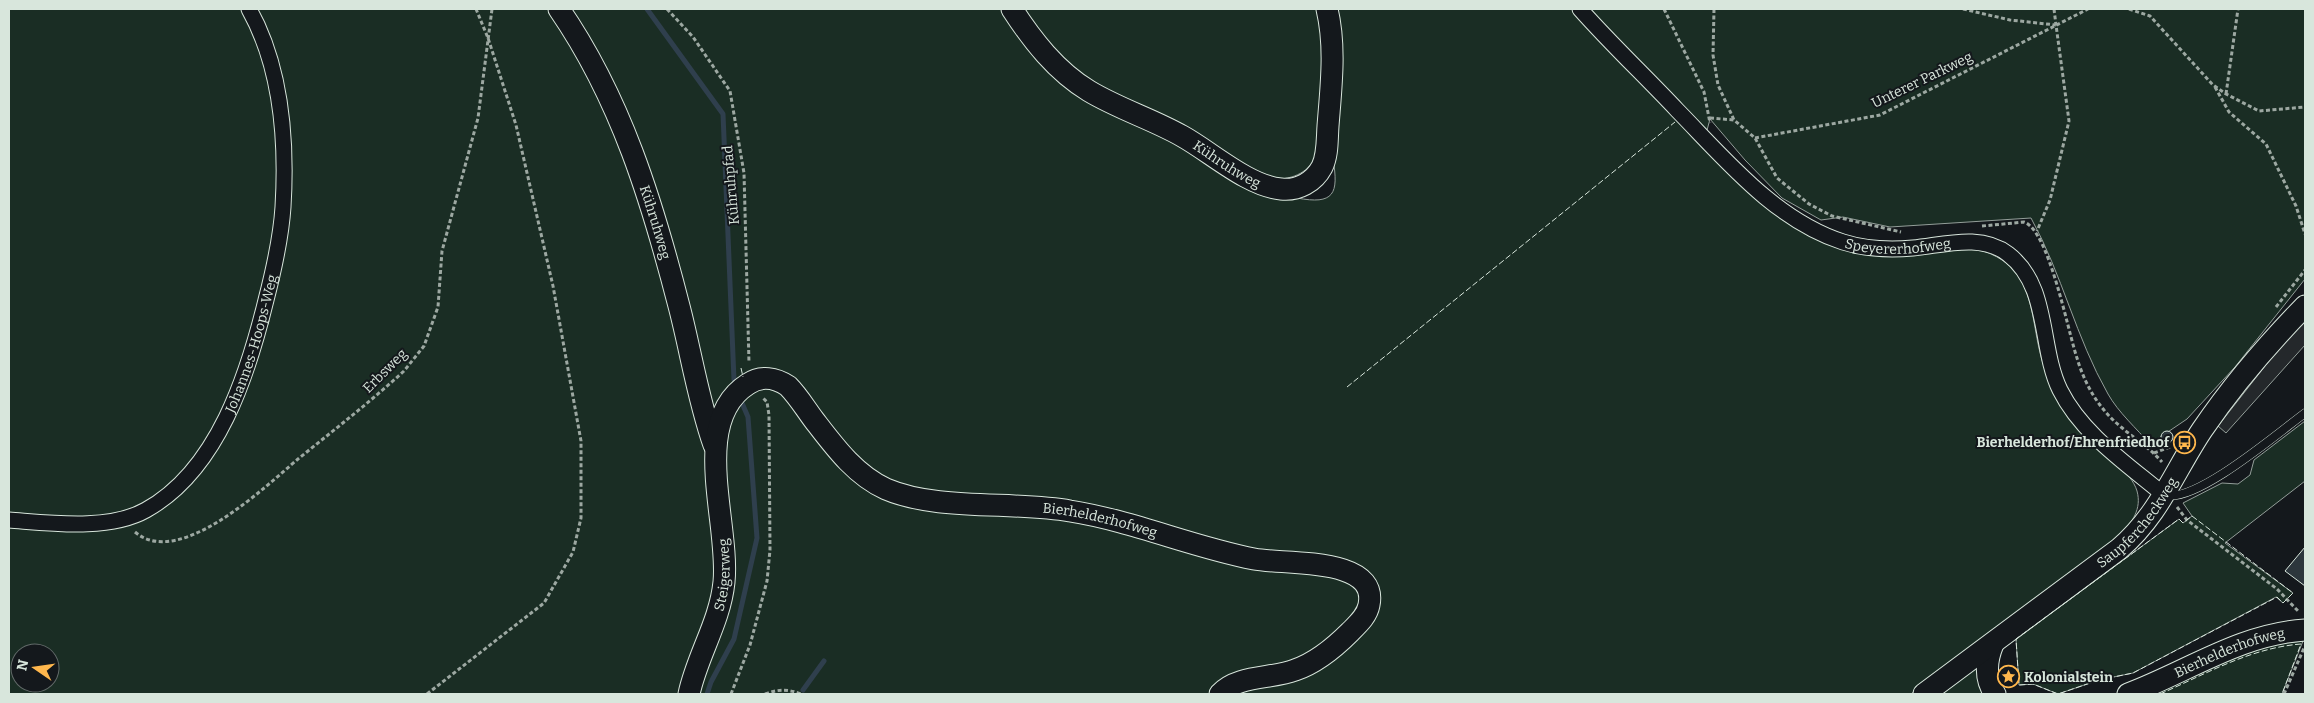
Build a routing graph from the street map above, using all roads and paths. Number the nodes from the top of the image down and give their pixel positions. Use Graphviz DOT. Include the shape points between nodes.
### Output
graph roads {
  1 [pos="249,9"];
  2 [pos="476,9"];
  3 [pos="492,9"];
  4 [pos="559,9"];
  5 [pos="667,9"];
  6 [pos="1012,9"];
  7 [pos="1327,9"];
  8 [pos="1580,9"];
  9 [pos="1664,9"];
  10 [pos="1963,9"];
  11 [pos="2054,9"];
  12 [pos="2088,9"];
  13 [pos="2129,9"];
  14 [pos="2238,9"];
  15 [pos="2056,25"];
  16 [pos="488,38"];
  17 [pos="2213,85"];
  18 [pos="2226,94"];
  19 [pos="2305,107"];
  20 [pos="1710,118"];
  21 [pos="1734,120"];
  22 [pos="1704,138"];
  23 [pos="1755,138"];
  24 [pos="2036,231"];
  25 [pos="2305,234"];
  26 [pos="2305,306"];
  27 [pos="750,382"];
  28 [pos="2305,413"];
  29 [pos="716,450"];
  30 [pos="2169,496"];
  31 [pos="132,517"];
  32 [pos="9,520"];
  33 [pos="2304,624"];
  34 [pos="1993,644"];
  35 [pos="2305,645"];
  36 [pos="426,694"];
  37 [pos="689,694"];
  38 [pos="731,694"];
  39 [pos="765,694"];
  40 [pos="801,694"];
  41 [pos="1220,694"];
  42 [pos="1924,694"];
  43 [pos="1995,694"];
  44 [pos="2128,694"];
  45 [pos="2284,694"];
  1 -- 31 [label="street, Johannes-Hoops-Weg" via="267,49 278,92 282,127 283,208 270,284 245,376 220,428 182,482 155,504"];
  2 -- 16 [label="path"];
  3 -- 16 [label="path, Erbsweg"];
  4 -- 29 [label="street, Kühruhweg" via="603,82 632,148 653,210"];
  5 -- 27 [label="path, Kühruhpfad" via="693,37 730,92 744,173"];
  6 -- 7 [label="street, Kühruhweg" via="1046,55 1089,91 1181,135 1254,181 1287,190 1311,180 1325,158 1332,56"];
  8 -- 22 [label="street, Speyererhofweg"];
  9 -- 20 [label="path" via="1704,92"];
  10 -- 15 [label="path" via="2010,20"];
  11 -- 15 [label="path"];
  12 -- 15 [label="path, Unterer Parkweg"];
  13 -- 17 [label="path" via="2150,16"];
  14 -- 18 [label="path"];
  15 -- 23 [label="path, Unterer Parkweg" via="1880,115"];
  15 -- 24 [label="path" via="2069,121 2050,200"];
  16 -- 31 [label="path, Erbsweg" via="478,118 442,251 438,307 424,346 390,384 248,504 190,536 163,541 135,533"];
  16 -- 36 [label="path" via="516,125 553,286 581,442 580,518 573,552 544,603"];
  17 -- 18 [label="path"];
  17 -- 25 [label="path" via="2229,112 2266,144 2296,206"];
  18 -- 19 [label="path" via="2259,111"];
  20 -- 21 [label="path"];
  20 -- 22 [label="path"];
  22 -- 30 [label="street, Speyererhofweg" via="1770,201 1795,220 1825,235 1882,248 1968,242 1986,244 2006,252 2022,268 2032,285 2050,364 2067,402 2093,434"];
  26 -- 30 [label="street, Saupfercheckweg" via="2236,384 2203,428"];
  27 -- 29 [label="street" via="738,392 718,425"];
  27 -- 38 [label="path" via="767,402 769,415 770,550 760,612"];
  27 -- 41 [label="street, Bierhelderhofweg" via="770,379 785,384 842,455 861,473 900,493 936,500 1068,510 1128,523 1254,559 1346,570 1364,580 1370,594 1368,608 1362,620 1342,640 1301,668 1239,682"];
  28 -- 30 [label="lane" via="2195,490"];
  29 -- 37 [label="street, Steigerweg" via="724,537 724,580 718,612"];
  30 -- 33 [label="path" via="2187,520 2277,590"];
  30 -- 34 [label="street, Saupfercheckweg" via="2130,540"];
  31 -- 32 [label="street, Johannes-Hoops-Weg" via="94,523"];
  33 -- 44 [label="street, Bierhelderhofweg" via="2246,642"];
  34 -- 42 [label="street, Saupfercheckweg"];
  34 -- 43 [label="street" via="1987,670"];
  35 -- 45 [label="path"];
  39 -- 40 [label="path" via="788,689"];
}
